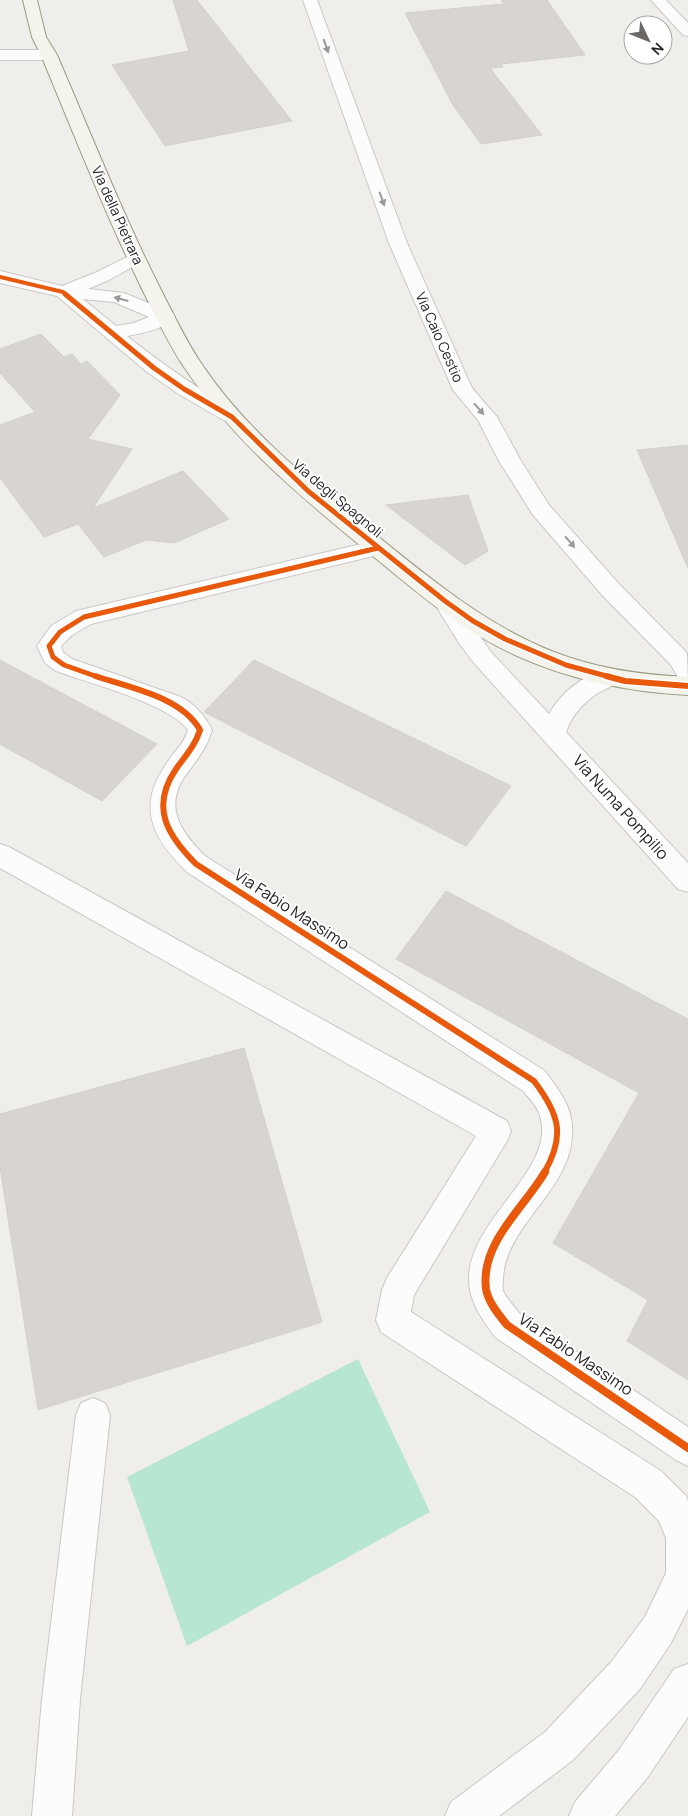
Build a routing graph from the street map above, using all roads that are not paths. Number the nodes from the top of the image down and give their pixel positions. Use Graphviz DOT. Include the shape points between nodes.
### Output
graph roads {
  1 [pos="30,0"];
  2 [pos="310,0"];
  3 [pos="658,0"];
  4 [pos="688,32"];
  5 [pos="0,55"];
  6 [pos="49,55"];
  7 [pos="135,258"];
  8 [pos="0,277"];
  9 [pos="63,292"];
  10 [pos="166,317"];
  11 [pos="111,333"];
  12 [pos="232,417"];
  13 [pos="378,548"];
  14 [pos="445,601"];
  15 [pos="688,673"];
  16 [pos="608,677"];
  17 [pos="688,686"];
  18 [pos="553,733"];
  19 [pos="0,855"];
  20 [pos="688,881"];
  21 [pos="93,1415"];
  22 [pos="688,1448"];
  23 [pos="688,1683"];
  24 [pos="52,1816"];
  25 [pos="465,1816"];
  26 [pos="589,1816"];
  1 -- 6 [label="street, Via della Pietrara" via="39,36"];
  2 -- 15 [label="street, Via Caio Cestio, one-way" via="398,243 463,390 487,417 541,510 611,590 679,659"];
  3 -- 4 [label="street"];
  5 -- 6 [label="street"];
  6 -- 7 [label="street, Via della Pietrara"];
  7 -- 9 [label="street" via="103,276"];
  7 -- 10 [label="street, Via della Pietrara"];
  8 -- 9 [label="street, Via degli Spagnoli"];
  10 -- 9 [label="street, one-way" via="117,297"];
  9 -- 11 [label="street, Via degli Spagnoli"];
  10 -- 11 [label="street" via="139,328"];
  10 -- 12 [label="street, Via della Pietrara" via="195,369"];
  11 -- 12 [label="street, Via degli Spagnoli" via="170,380"];
  12 -- 13 [label="street, Via degli Spagnoli" via="308,491"];
  13 -- 14 [label="street, Via degli Spagnoli"];
  13 -- 22 [label="street, Via Fabio Massimo" via="84,618 55,635 49,646 53,657 64,665 167,701 195,719 200,730 197,742 164,788 162,808 170,837 196,864 534,1081 556,1117 558,1136 554,1155 495,1245 485,1275 486,1290 494,1308 512,1330"];
  14 -- 16 [label="street, Via degli Spagnoli" via="505,640"];
  14 -- 18 [label="street, Via Numa Pompilio" via="482,656"];
  16 -- 17 [label="street, Via degli Spagnoli"];
  16 -- 18 [label="street" via="585,689 567,705"];
  18 -- 20 [label="street, Via Numa Pompilio"];
  19 -- 25 [label="street" via="496,1131 398,1290 393,1320 648,1484 674,1509 684,1538 684,1575 658,1630 626,1675 558,1746"];
  21 -- 24 [label="street" via="61,1699"];
  23 -- 26 [label="street" via="633,1764"];
}
